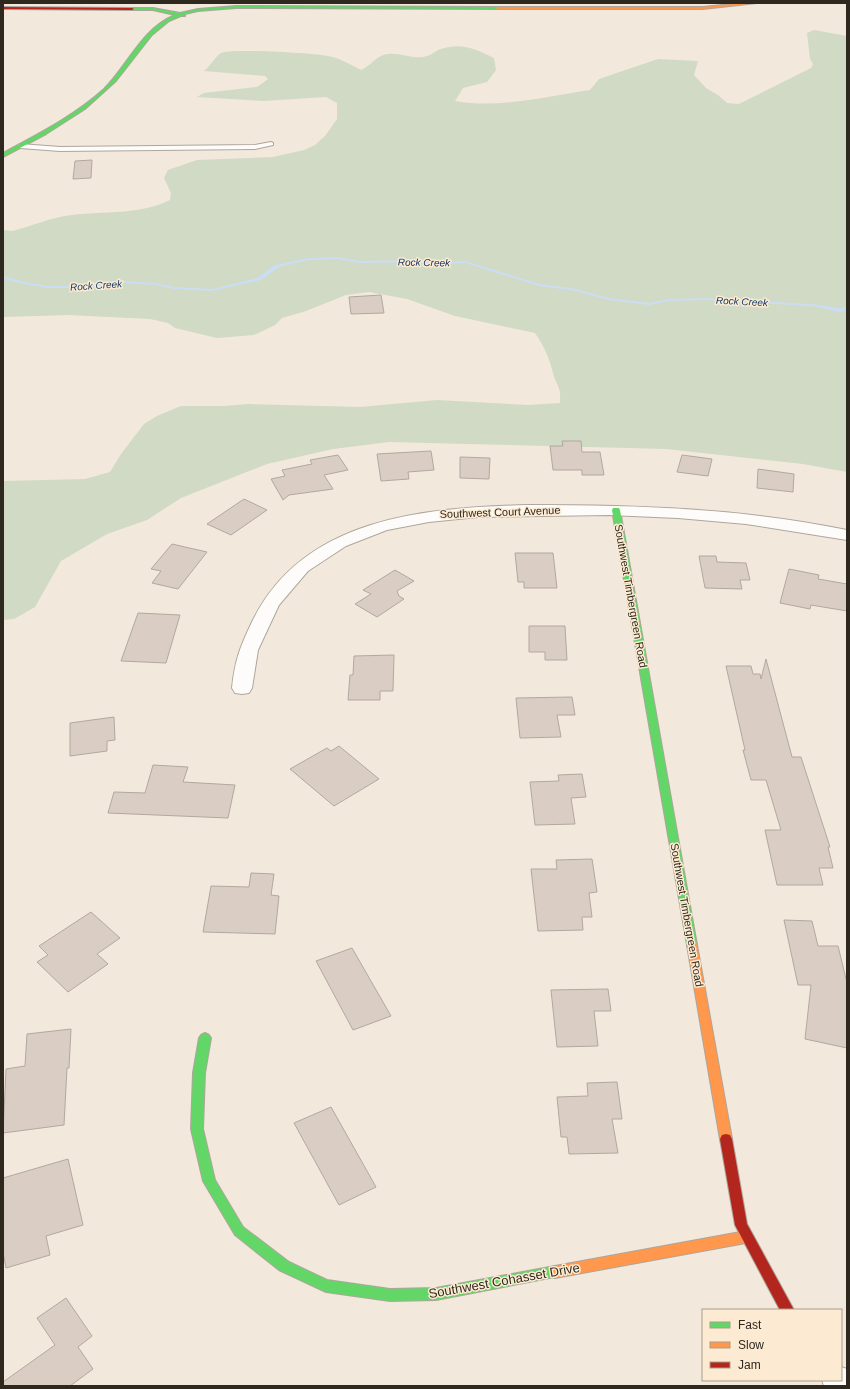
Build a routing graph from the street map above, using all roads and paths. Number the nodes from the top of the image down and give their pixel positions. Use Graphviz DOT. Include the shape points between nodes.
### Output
graph roads {
  1 [pos="755,3"];
  2 [pos="3,8"];
  3 [pos="183,15"];
  4 [pos="271,144"];
  5 [pos="20,146"];
  6 [pos="3,155"];
  7 [pos="616,510"];
  8 [pos="847,535"];
  9 [pos="242,688"];
  10 [pos="205,1038"];
  11 [pos="746,1237"];
  12 [pos="786,1309"];
  1 -- 3 [label="street" via="703,8 243,8 205,10"];
  2 -- 3 [label="street" via="153,8"];
  3 -- 5 [label="street" via="164,22 154,30 115,79 88,104 58,125"];
  4 -- 5 [label="lane" via="247,147 60,149"];
  5 -- 6 [label="street"];
  7 -- 8 [label="street, Southwest Court Avenue" via="747,518"];
  7 -- 9 [label="street, Southwest Court Avenue" via="451,513 401,520 362,532 330,548 301,568 278,593 258,624 247,652"];
  7 -- 11 [label="street, Southwest Timbergreen Road" via="741,1225"];
  10 -- 11 [label="street, Southwest Cohasset Drive" via="199,1073 198,1129 209,1181 239,1231 284,1266 326,1286 390,1295 436,1294"];
  11 -- 12 [label="street, Southwest Timbergreen Road"];
}
